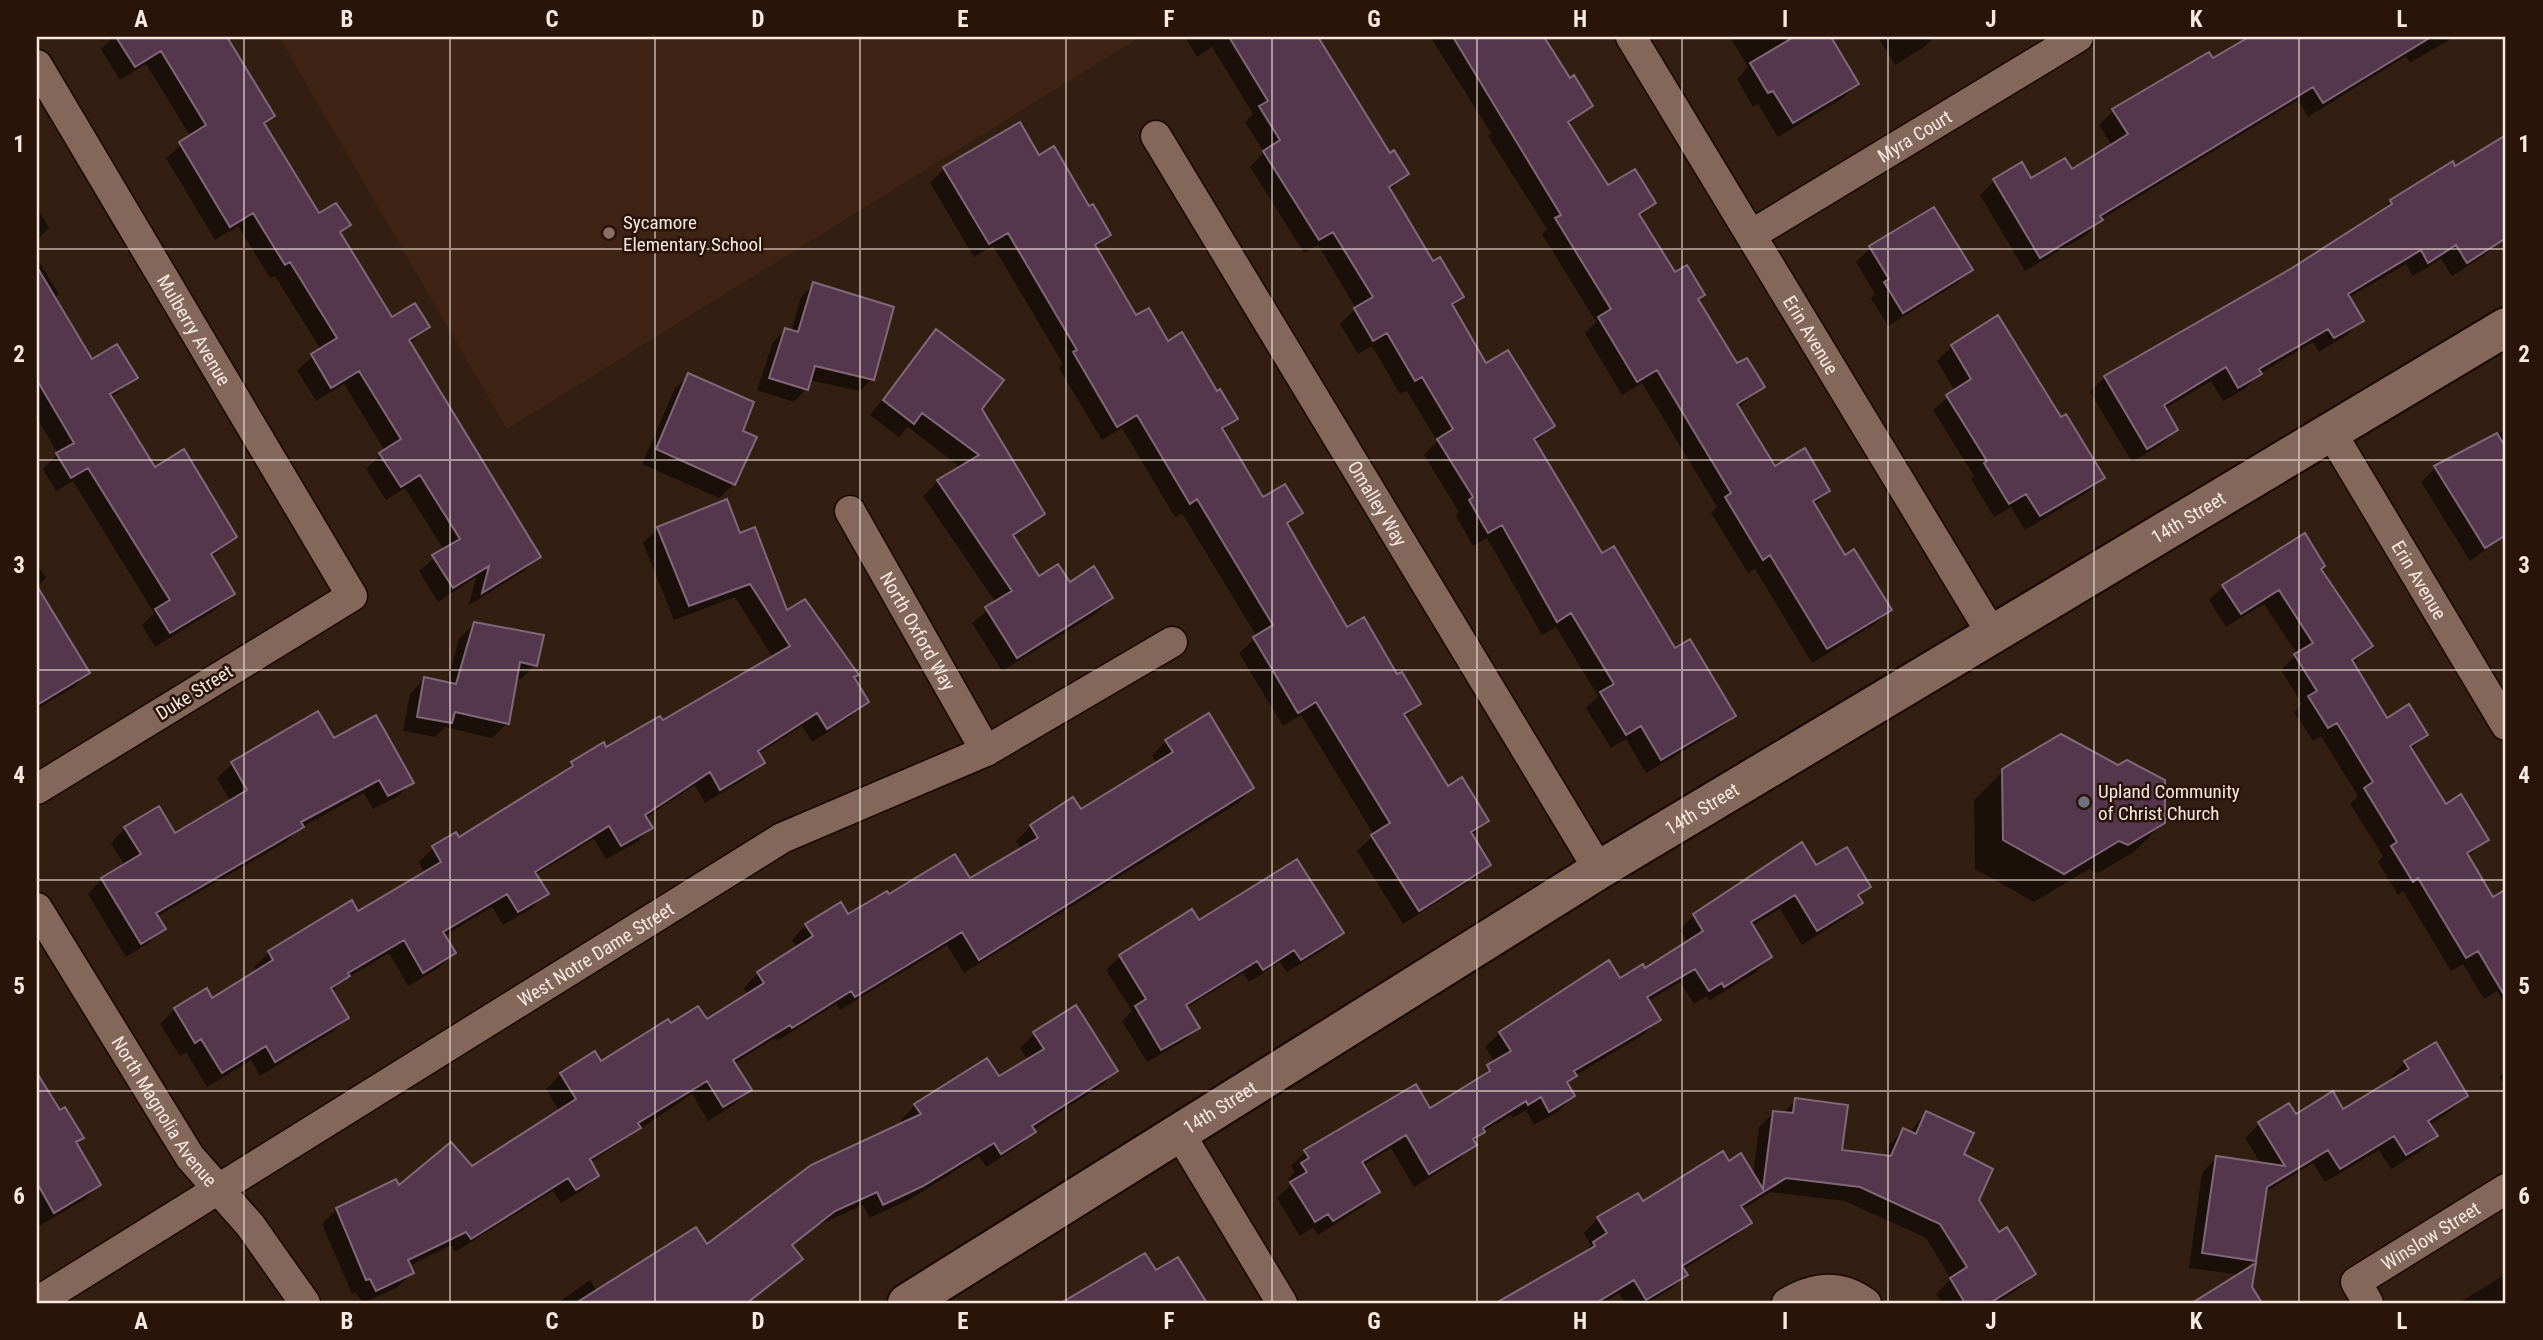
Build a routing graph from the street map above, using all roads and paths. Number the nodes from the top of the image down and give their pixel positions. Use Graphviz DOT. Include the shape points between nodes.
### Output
graph roads {
  1 [pos="1631,37"];
  2 [pos="2078,37"];
  3 [pos="37,65"];
  4 [pos="1156,136"];
  5 [pos="1751,235"];
  6 [pos="2506,327"];
  7 [pos="2332,433"];
  8 [pos="849,511"];
  9 [pos="352,596"];
  10 [pos="1992,634"];
  11 [pos="1172,642"];
  12 [pos="2506,725"];
  13 [pos="986,751"];
  14 [pos="37,789"];
  15 [pos="1599,870"];
  16 [pos="37,908"];
  17 [pos="1180,1135"];
  18 [pos="2506,1189"];
  19 [pos="218,1191"];
  20 [pos="2362,1293"];
  21 [pos="1793,1300"];
  22 [pos="37,1302"];
  23 [pos="305,1303"];
  24 [pos="908,1303"];
  25 [pos="1282,1303"];
  26 [pos="1866,1303"];
  1 -- 5 [label="street, Erin Avenue"];
  2 -- 5 [label="street, Myra Court"];
  3 -- 9 [label="street, Mulberry Avenue"];
  4 -- 15 [label="street, Omalley Way"];
  5 -- 10 [label="street, Erin Avenue"];
  6 -- 7 [label="street, 14th Street"];
  7 -- 10 [label="street, 14th Street"];
  7 -- 12 [label="street, Erin Avenue"];
  8 -- 13 [label="street, North Oxford Way"];
  9 -- 14 [label="street, Duke Street"];
  10 -- 15 [label="street, 14th Street"];
  11 -- 13 [label="street, West Notre Dame Street"];
  13 -- 19 [label="street, West Notre Dame Street" via="782,838"];
  15 -- 17 [label="street, 14th Street"];
  16 -- 19 [label="street, North Magnolia Avenue" via="190,1157"];
  17 -- 24 [label="street, 14th Street"];
  17 -- 25 [label="street"];
  18 -- 20 [label="street, Winslow Street"];
  19 -- 22 [label="street, West Notre Dame Street"];
  19 -- 23 [label="street, North Magnolia Avenue" via="250,1225"];
  21 -- 26 [label="street" via="1836,1288"];
}
